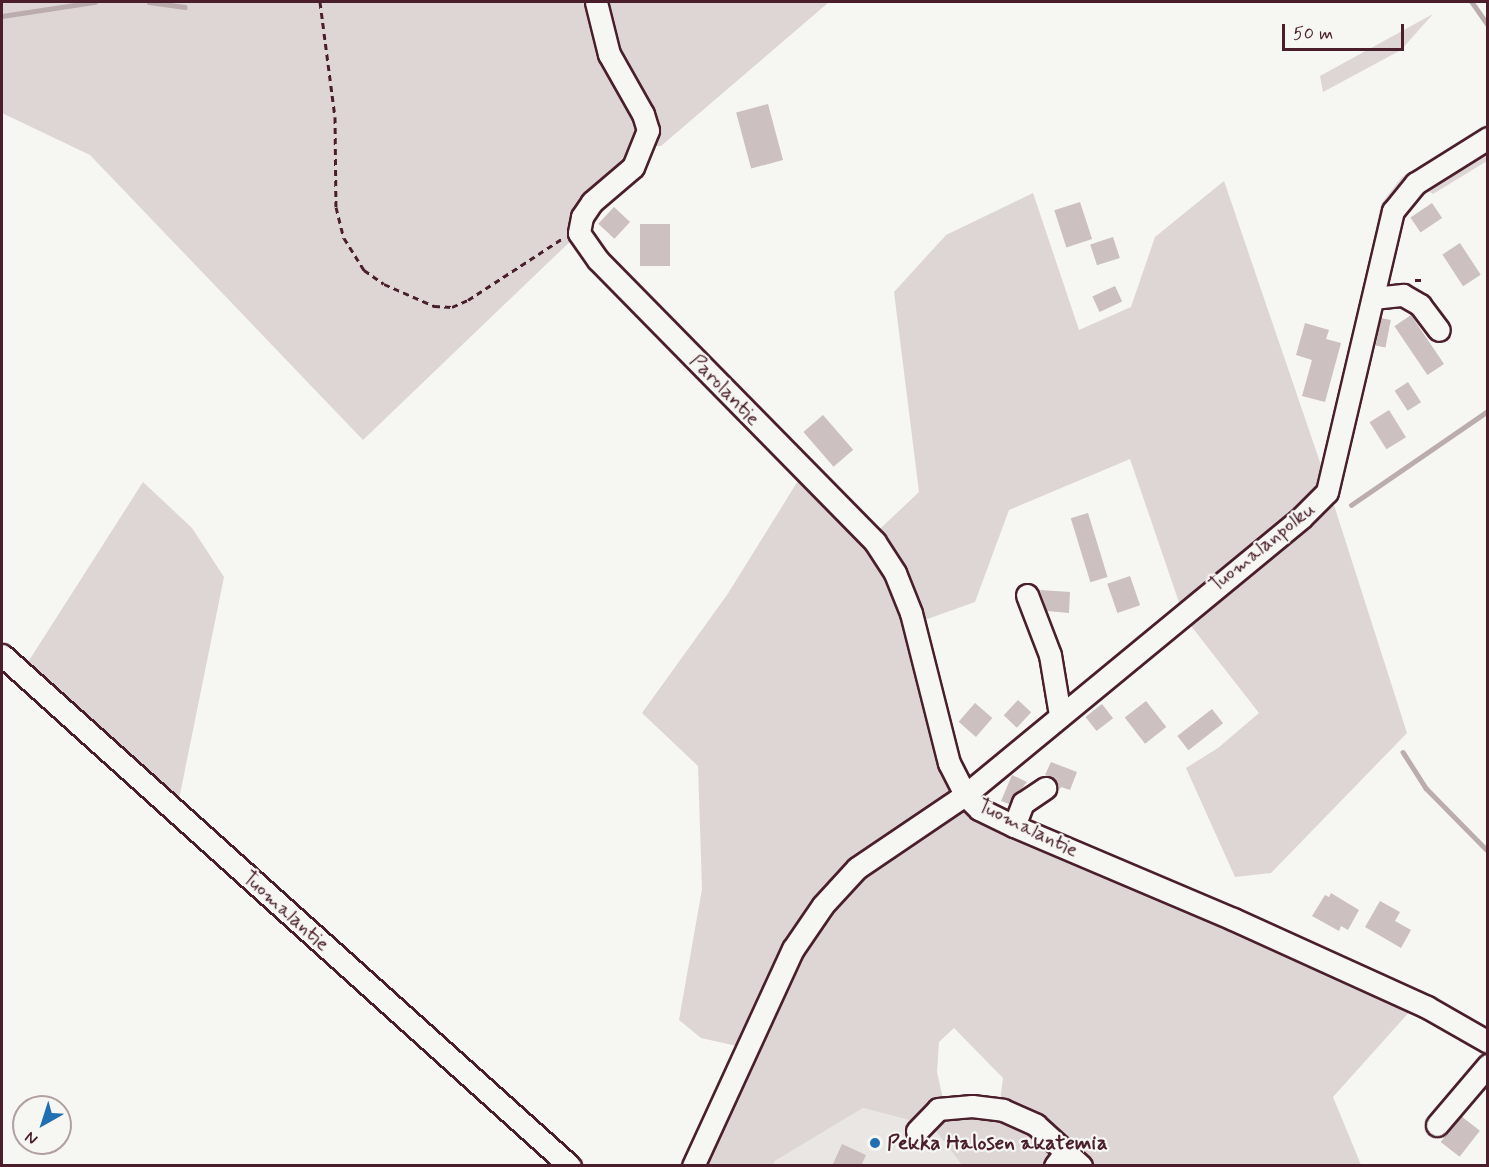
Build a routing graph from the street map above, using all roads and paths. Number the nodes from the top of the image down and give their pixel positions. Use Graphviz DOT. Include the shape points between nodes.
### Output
graph roads {
  1 [pos="320,2"];
  2 [pos="596,2"];
  3 [pos="1488,138"];
  4 [pos="579,233"];
  5 [pos="1373,297"];
  6 [pos="1439,330"];
  7 [pos="1027,595"];
  8 [pos="2,656"];
  9 [pos="1060,714"];
  10 [pos="1045,788"];
  11 [pos="964,795"];
  12 [pos="1014,826"];
  13 [pos="1488,1042"];
  14 [pos="1488,1065"];
  15 [pos="1437,1125"];
  16 [pos="917,1131"];
  17 [pos="1061,1157"];
  18 [pos="570,1166"];
  19 [pos="693,1166"];
  20 [pos="1081,1166"];
  1 -- 4 [label="path" via="335,117 337,216 344,238 364,270 424,302 452,307 557,240"];
  2 -- 4 [label="street" via="609,54 644,114 648,130 633,167 592,202 582,217"];
  3 -- 5 [label="street, Tuomalanpolku" via="1416,183 1393,211"];
  4 -- 11 [label="street, Parolantie" via="598,260 875,542 895,573 911,614 949,763"];
  5 -- 6 [label="street" via="1403,295 1420,305"];
  5 -- 9 [label="street, Tuomalanpolku" via="1327,492 1302,517"];
  7 -- 9 [label="street" via="1050,655"];
  8 -- 18 [label="street, Tuomalantie"];
  9 -- 11 [label="street, Tuomalanpolku"];
  10 -- 12 [label="street" via="1023,803"];
  11 -- 12 [label="street, Tuomalantie" via="979,809"];
  11 -- 19 [label="street, Tuomalantie" via="857,868 823,905 793,949"];
  12 -- 13 [label="street, Tuomalantie" via="1233,919 1426,1007"];
  14 -- 15 [label="street"];
  16 -- 17 [label="street" via="938,1109 972,1106 1003,1110 1036,1125"];
  17 -- 20 [label="street"];
}
